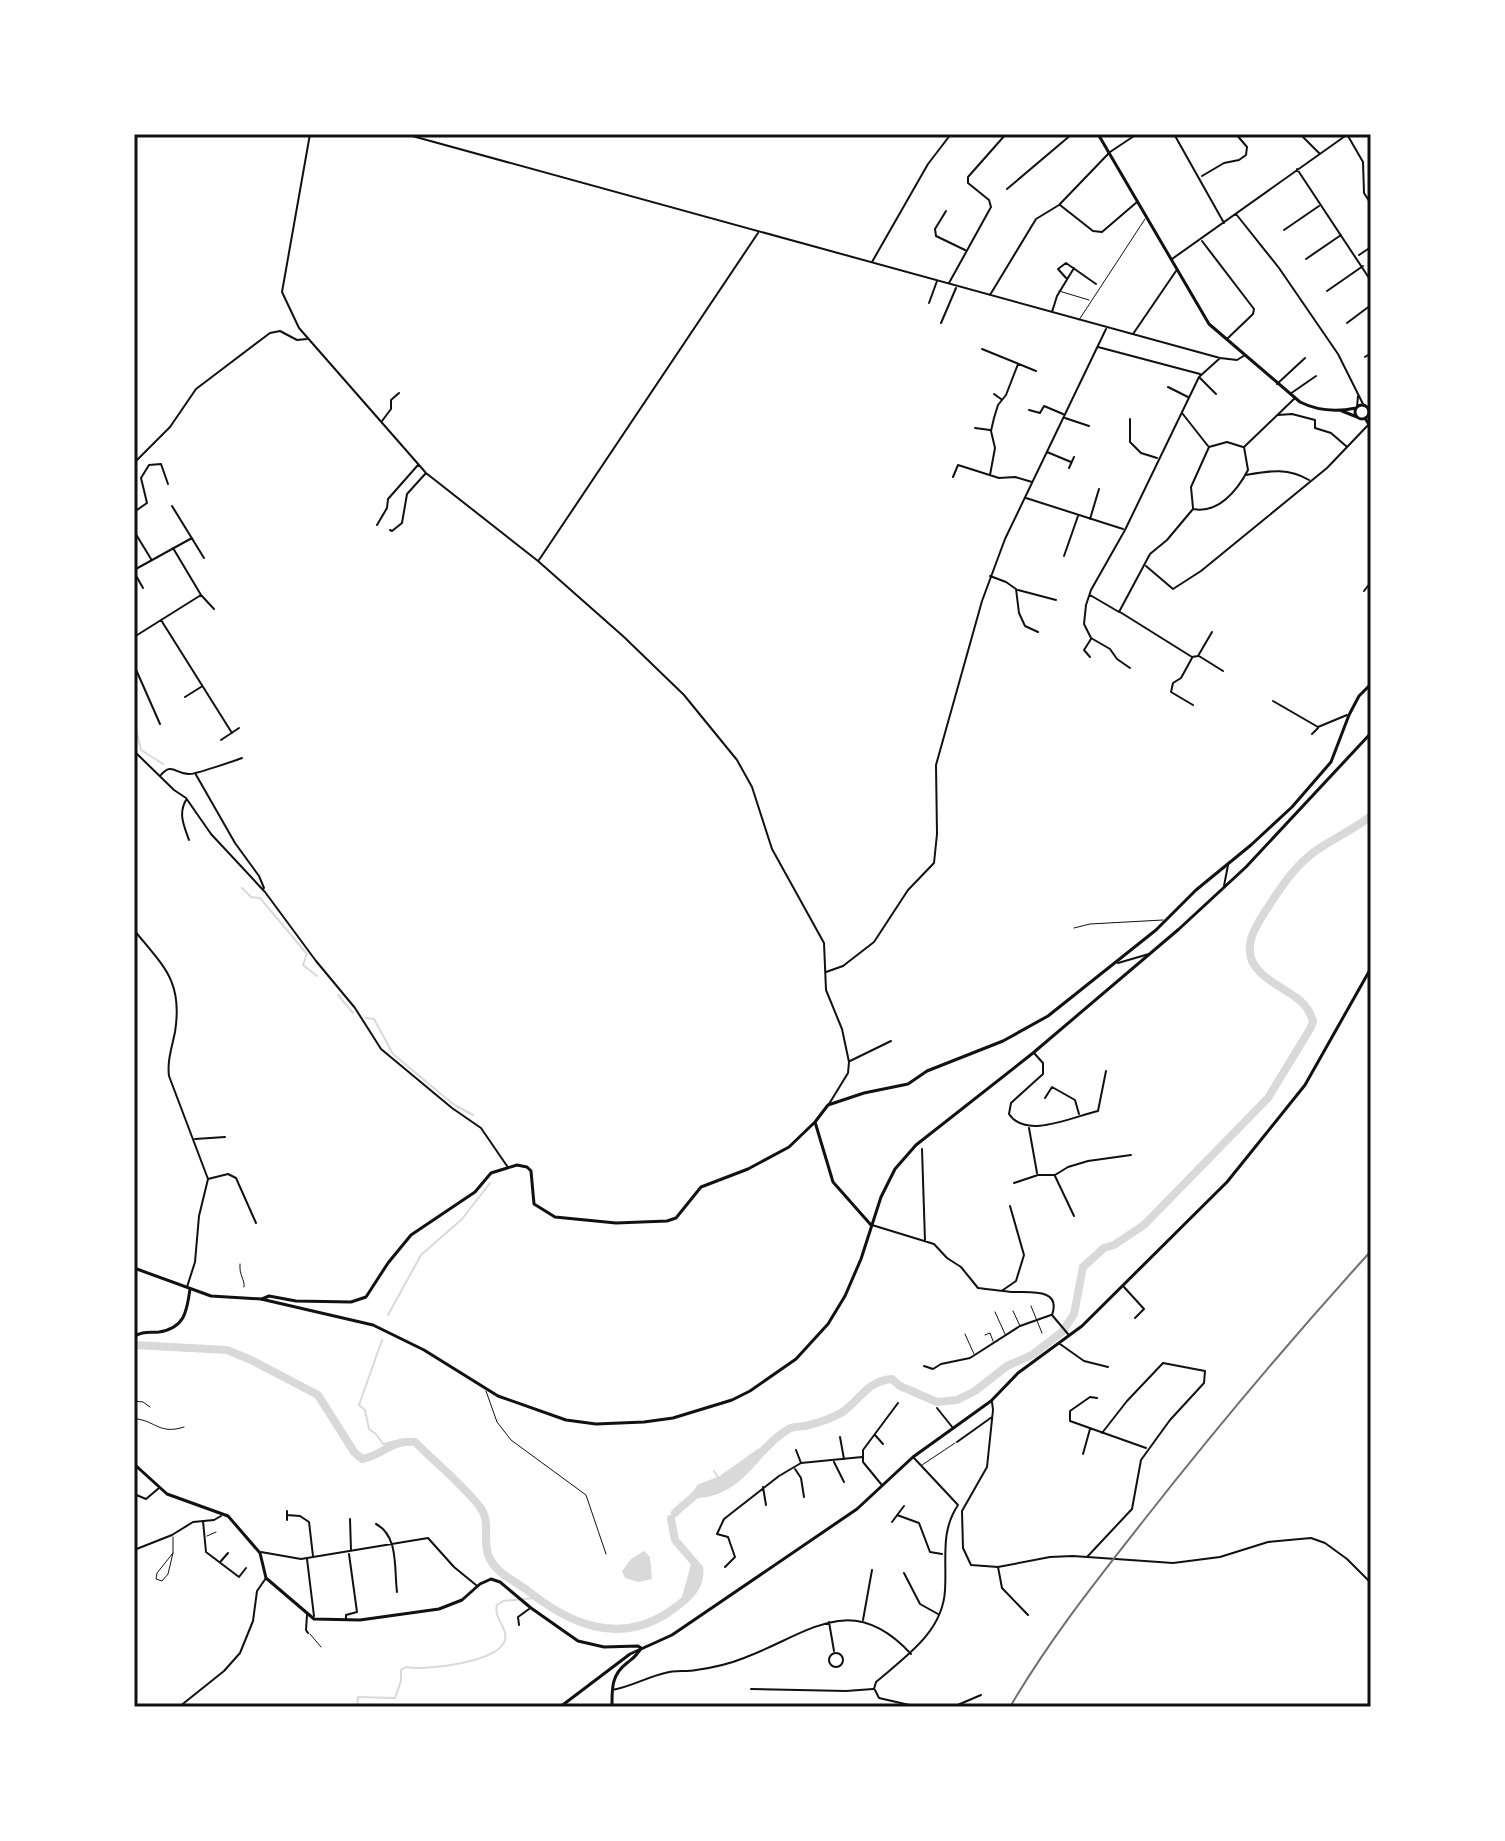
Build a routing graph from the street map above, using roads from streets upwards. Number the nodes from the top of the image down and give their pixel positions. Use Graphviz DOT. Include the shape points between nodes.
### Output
graph roads {
  1 [pos="310,134"];
  2 [pos="405,134"];
  3 [pos="951,134"];
  4 [pos="1006,134"];
  5 [pos="1072,134"];
  6 [pos="1098,134"];
  7 [pos="1137,134"];
  8 [pos="1174,134"];
  9 [pos="1236,134"];
  10 [pos="1348,134"];
  11 [pos="1302,135"];
  12 [pos="1110,152"];
  13 [pos="1320,154"];
  14 [pos="1297,169"];
  15 [pos="1200,177"];
  16 [pos="1007,189"];
  17 [pos="1137,202"];
  18 [pos="1371,204"];
  19 [pos="1059,205"];
  20 [pos="1320,205"];
  21 [pos="946,211"];
  22 [pos="1236,214"];
  23 [pos="1224,223"];
  24 [pos="1284,230"];
  25 [pos="759,232"];
  26 [pos="1341,235"];
  27 [pos="1201,240"];
  28 [pos="1371,247"];
  29 [pos="966,251"];
  30 [pos="1357,256"];
  31 [pos="1306,259"];
  32 [pos="1171,260"];
  33 [pos="871,264"];
  34 [pos="1363,266"];
  35 [pos="1074,267"];
  36 [pos="1177,270"];
  37 [pos="1067,279"];
  38 [pos="937,281"];
  39 [pos="1371,281"];
  40 [pos="948,284"];
  41 [pos="1096,284"];
  42 [pos="957,287"];
  43 [pos="1327,291"];
  44 [pos="989,296"];
  45 [pos="929,303"];
  46 [pos="1371,305"];
  47 [pos="1052,313"];
  48 [pos="941,323"];
  49 [pos="1347,323"];
  50 [pos="1107,328"];
  51 [pos="1133,334"];
  52 [pos="307,339"];
  53 [pos="1227,339"];
  54 [pos="1097,347"];
  55 [pos="982,349"];
  56 [pos="1371,353"];
  57 [pos="1246,354"];
  58 [pos="1365,357"];
  59 [pos="1220,358"];
  60 [pos="1305,358"];
  61 [pos="1018,364"];
  62 [pos="1036,371"];
  63 [pos="1200,376"];
  64 [pos="1316,376"];
  65 [pos="1300,377"];
  66 [pos="1277,384"];
  67 [pos="1305,384"];
  68 [pos="1168,387"];
  69 [pos="399,393"];
  70 [pos="994,394"];
  71 [pos="1216,394"];
  72 [pos="1290,394"];
  73 [pos="1358,395"];
  74 [pos="1189,398"];
  75 [pos="1295,398"];
  76 [pos="1002,400"];
  77 [pos="1289,403"];
  78 [pos="1357,407"];
  79 [pos="1029,410"];
  80 [pos="1367,410"];
  81 [pos="1342,411"];
  82 [pos="1182,413"];
  83 [pos="1292,414"];
  84 [pos="1064,416"];
  85 [pos="1277,416"];
  86 [pos="1357,417"];
  87 [pos="1130,419"];
  88 [pos="381,422"];
  89 [pos="1370,425"];
  90 [pos="1089,426"];
  91 [pos="975,428"];
  92 [pos="991,431"];
  93 [pos="1209,447"];
  94 [pos="1244,447"];
  95 [pos="1347,447"];
  96 [pos="1047,452"];
  97 [pos="1074,457"];
  98 [pos="1158,459"];
  99 [pos="1071,462"];
  100 [pos="134,463"];
  101 [pos="419,464"];
  102 [pos="1069,468"];
  103 [pos="426,473"];
  104 [pos="990,475"];
  105 [pos="1245,476"];
  106 [pos="953,477"];
  107 [pos="134,478"];
  108 [pos="141,478"];
  109 [pos="1310,481"];
  110 [pos="1032,482"];
  111 [pos="168,484"];
  112 [pos="1099,489"];
  113 [pos="1025,498"];
  114 [pos="172,506"];
  115 [pos="1193,509"];
  116 [pos="134,512"];
  117 [pos="1078,515"];
  118 [pos="1090,519"];
  119 [pos="377,525"];
  120 [pos="390,530"];
  121 [pos="1125,530"];
  122 [pos="134,531"];
  123 [pos="192,538"];
  124 [pos="173,548"];
  125 [pos="1064,556"];
  126 [pos="204,558"];
  127 [pos="152,560"];
  128 [pos="538,561"];
  129 [pos="1145,565"];
  130 [pos="134,571"];
  131 [pos="990,576"];
  132 [pos="1371,582"];
  133 [pos="143,588"];
  134 [pos="1016,589"];
  135 [pos="1364,591"];
  136 [pos="201,595"];
  137 [pos="1089,595"];
  138 [pos="1056,600"];
  139 [pos="214,609"];
  140 [pos="1119,612"];
  141 [pos="161,620"];
  142 [pos="1038,632"];
  143 [pos="1212,632"];
  144 [pos="134,637"];
  145 [pos="1091,638"];
  146 [pos="1084,652"];
  147 [pos="1198,656"];
  148 [pos="1083,657"];
  149 [pos="1090,657"];
  150 [pos="1192,657"];
  151 [pos="1124,664"];
  152 [pos="134,665"];
  153 [pos="1130,668"];
  154 [pos="1121,670"];
  155 [pos="1223,671"];
  156 [pos="1371,684"];
  157 [pos="202,687"];
  158 [pos="185,697"];
  159 [pos="1273,701"];
  160 [pos="1193,705"];
  161 [pos="1349,715"];
  162 [pos="160,724"];
  163 [pos="1318,727"];
  164 [pos="239,728"];
  165 [pos="232,733"];
  166 [pos="1371,733"];
  167 [pos="1312,734"];
  168 [pos="221,740"];
  169 [pos="134,751"];
  170 [pos="242,758"];
  171 [pos="195,773"];
  172 [pos="159,777"];
  173 [pos="186,798"];
  174 [pos="189,840"];
  175 [pos="1228,865"];
  176 [pos="1224,887"];
  177 [pos="265,892"];
  178 [pos="134,930"];
  179 [pos="1149,954"];
  180 [pos="1116,963"];
  181 [pos="1371,968"];
  182 [pos="825,973"];
  183 [pos="891,1041"];
  184 [pos="1033,1053"];
  185 [pos="849,1062"];
  186 [pos="1106,1071"];
  187 [pos="1045,1098"];
  188 [pos="828,1105"];
  189 [pos="1080,1115"];
  190 [pos="815,1122"];
  191 [pos="1029,1127"];
  192 [pos="225,1137"];
  193 [pos="195,1140"];
  194 [pos="922,1149"];
  195 [pos="1131,1155"];
  196 [pos="508,1167"];
  197 [pos="1038,1175"];
  198 [pos="1055,1175"];
  199 [pos="208,1179"];
  200 [pos="1014,1183"];
  201 [pos="1010,1206"];
  202 [pos="1074,1216"];
  203 [pos="256,1223"];
  204 [pos="871,1225"];
  205 [pos="925,1243"];
  206 [pos="134,1268"];
  207 [pos="1123,1286"];
  208 [pos="189,1288"];
  209 [pos="1002,1291"];
  210 [pos="261,1299"];
  211 [pos="1052,1315"];
  212 [pos="1135,1318"];
  213 [pos="1068,1334"];
  214 [pos="134,1337"];
  215 [pos="1060,1344"];
  216 [pos="924,1366"];
  217 [pos="1108,1367"];
  218 [pos="1097,1398"];
  219 [pos="991,1401"];
  220 [pos="898,1403"];
  221 [pos="937,1408"];
  222 [pos="948,1409"];
  223 [pos="942,1414"];
  224 [pos="993,1417"];
  225 [pos="953,1429"];
  226 [pos="1090,1429"];
  227 [pos="1102,1433"];
  228 [pos="874,1434"];
  229 [pos="840,1437"];
  230 [pos="957,1442"];
  231 [pos="883,1444"];
  232 [pos="1148,1448"];
  233 [pos="796,1450"];
  234 [pos="1083,1454"];
  235 [pos="862,1457"];
  236 [pos="913,1457"];
  237 [pos="844,1460"];
  238 [pos="834,1461"];
  239 [pos="801,1463"];
  240 [pos="134,1464"];
  241 [pos="795,1468"];
  242 [pos="844,1482"];
  243 [pos="881,1484"];
  244 [pos="763,1487"];
  245 [pos="159,1488"];
  246 [pos="134,1494"];
  247 [pos="804,1497"];
  248 [pos="766,1505"];
  249 [pos="958,1505"];
  250 [pos="904,1506"];
  251 [pos="962,1511"];
  252 [pos="223,1513"];
  253 [pos="897,1515"];
  254 [pos="287,1516"];
  255 [pos="202,1519"];
  256 [pos="350,1519"];
  257 [pos="892,1522"];
  258 [pos="375,1523"];
  259 [pos="392,1544"];
  260 [pos="134,1550"];
  261 [pos="350,1551"];
  262 [pos="228,1553"];
  263 [pos="260,1553"];
  264 [pos="943,1554"];
  265 [pos="313,1557"];
  266 [pos="307,1558"];
  267 [pos="1087,1558"];
  268 [pos="220,1563"];
  269 [pos="725,1567"];
  270 [pos="998,1567"];
  271 [pos="246,1568"];
  272 [pos="872,1570"];
  273 [pos="904,1573"];
  274 [pos="265,1580"];
  275 [pos="1371,1583"];
  276 [pos="478,1586"];
  277 [pos="397,1592"];
  278 [pos="531,1608"];
  279 [pos="939,1614"];
  280 [pos="307,1615"];
  281 [pos="1028,1615"];
  282 [pos="518,1617"];
  283 [pos="511,1618"];
  284 [pos="314,1619"];
  285 [pos="346,1620"];
  286 [pos="829,1621"];
  287 [pos="862,1621"];
  288 [pos="519,1625"];
  289 [pos="308,1633"];
  290 [pos="641,1648"];
  291 [pos="835,1653"];
  292 [pos="911,1654"];
  293 [pos="751,1689"];
  294 [pos="874,1689"];
  295 [pos="612,1690"];
  296 [pos="981,1695"];
  297 [pos="179,1707"];
  298 [pos="560,1707"];
  299 [pos="612,1707"];
  300 [pos="918,1707"];
  301 [pos="953,1707"];
  1 -- 52 [label="street" via="282,292"];
  2 -- 25 [label="street"];
  3 -- 33 [label="street"];
  4 -- 29 [label="street" via="968,177 991,207"];
  5 -- 16 [label="street"];
  6 -- 12 [label="street"];
  7 -- 12 [label="street"];
  8 -- 15 [label="street"];
  9 -- 15 [label="street" via="1247,151 1243,159"];
  10 -- 13 [label="street"];
  10 -- 18 [label="street" via="1363,162 1364,193"];
  11 -- 13 [label="street"];
  12 -- 17 [label="street"];
  12 -- 19 [label="street"];
  13 -- 14 [label="street"];
  14 -- 20 [label="street"];
  14 -- 22 [label="street"];
  15 -- 23 [label="street"];
  17 -- 19 [label="street" via="1102,232"];
  17 -- 32 [label="street"];
  19 -- 44 [label="street" via="1036,219"];
  20 -- 24 [label="street"];
  20 -- 26 [label="street"];
  21 -- 29 [label="street" via="936,236"];
  22 -- 23 [label="street"];
  22 -- 73 [label="street" via="1338,354"];
  23 -- 27 [label="street"];
  25 -- 33 [label="street"];
  25 -- 128 [label="street"];
  26 -- 30 [label="street"];
  26 -- 31 [label="street"];
  27 -- 32 [label="street"];
  27 -- 53 [label="street" via="1254,309"];
  28 -- 30 [label="street"];
  29 -- 40 [label="street"];
  30 -- 34 [label="street"];
  32 -- 36 [label="street"];
  33 -- 38 [label="street"];
  34 -- 39 [label="street"];
  34 -- 43 [label="street"];
  35 -- 37 [label="street"];
  35 -- 37 [label="street" via="1066,263 1058,269"];
  35 -- 41 [label="street"];
  36 -- 51 [label="street"];
  36 -- 53 [label="street" via="1209,324"];
  37 -- 47 [label="street"];
  38 -- 40 [label="street"];
  38 -- 45 [label="street"];
  40 -- 42 [label="street"];
  42 -- 44 [label="street"];
  42 -- 48 [label="street"];
  44 -- 47 [label="street"];
  46 -- 49 [label="street"];
  47 -- 50 [label="street"];
  50 -- 51 [label="street"];
  50 -- 54 [label="street"];
  51 -- 59 [label="street"];
  52 -- 88 [label="street"];
  52 -- 100 [label="street" via="270,333 196,389 170,427"];
  53 -- 57 [label="street"];
  54 -- 63 [label="street"];
  54 -- 84 [label="street"];
  55 -- 61 [label="street"];
  56 -- 58 [label="street"];
  57 -- 59 [label="street" via="1237,360"];
  57 -- 66 [label="street"];
  59 -- 63 [label="street"];
  60 -- 66 [label="street"];
  61 -- 62 [label="street"];
  61 -- 76 [label="street"];
  63 -- 71 [label="street"];
  63 -- 74 [label="street"];
  64 -- 67 [label="street"];
  65 -- 67 [label="street"];
  66 -- 72 [label="street"];
  67 -- 72 [label="street"];
  68 -- 74 [label="street"];
  69 -- 88 [label="street"];
  70 -- 76 [label="street"];
  72 -- 75 [label="street"];
  73 -- 78 [label="street"];
  73 -- 80 [label="street"];
  74 -- 82 [label="street"];
  75 -- 77 [label="street"];
  75 -- 81 [label="street" via="1317,409"];
  76 -- 92 [label="street"];
  77 -- 83 [label="street"];
  77 -- 85 [label="street"];
  78 -- 80 [label="street"];
  78 -- 81 [label="street"];
  78 -- 86 [label="street"];
  79 -- 84 [label="street" via="1040,413 1044,406"];
  80 -- 86 [label="street"];
  80 -- 89 [label="street"];
  81 -- 86 [label="street"];
  82 -- 93 [label="street"];
  82 -- 98 [label="street"];
  83 -- 85 [label="street"];
  83 -- 95 [label="street" via="1315,420 1315,428"];
  84 -- 90 [label="street"];
  84 -- 96 [label="street"];
  85 -- 94 [label="street"];
  87 -- 98 [label="street" via="1130,442"];
  88 -- 101 [label="street"];
  89 -- 95 [label="street"];
  91 -- 92 [label="street"];
  92 -- 104 [label="street" via="995,448"];
  93 -- 94 [label="street" via="1227,442"];
  93 -- 115 [label="street" via="1191,487"];
  94 -- 105 [label="street"];
  95 -- 109 [label="street"];
  96 -- 99 [label="street"];
  96 -- 110 [label="street"];
  97 -- 99 [label="street"];
  98 -- 121 [label="street"];
  99 -- 102 [label="street"];
  101 -- 103 [label="street"];
  101 -- 119 [label="street" via="388,499"];
  103 -- 120 [label="street" via="407,494 402,523"];
  103 -- 128 [label="street"];
  104 -- 106 [label="street" via="958,465"];
  104 -- 110 [label="street"];
  105 -- 109 [label="street" via="1273,470"];
  105 -- 115 [label="street" via="1215,509"];
  107 -- 108 [label="street"];
  108 -- 111 [label="street" via="149,465 161,464"];
  108 -- 116 [label="street" via="147,503"];
  109 -- 129 [label="street" via="1173,589"];
  110 -- 113 [label="street"];
  112 -- 118 [label="street"];
  113 -- 117 [label="street"];
  113 -- 131 [label="street"];
  114 -- 123 [label="street"];
  115 -- 129 [label="street"];
  117 -- 118 [label="street"];
  117 -- 125 [label="street"];
  118 -- 121 [label="street"];
  121 -- 137 [label="street"];
  122 -- 127 [label="street"];
  123 -- 124 [label="street"];
  123 -- 126 [label="street"];
  124 -- 127 [label="street"];
  124 -- 136 [label="street"];
  127 -- 130 [label="street"];
  128 -- 182 [label="street" via="676,687 737,760 752,787 772,849 824,943"];
  129 -- 140 [label="street"];
  130 -- 133 [label="street"];
  131 -- 134 [label="street"];
  131 -- 182 [label="street" via="936,765 936,859 874,942"];
  132 -- 135 [label="street"];
  134 -- 138 [label="street"];
  134 -- 142 [label="street" via="1025,626"];
  136 -- 139 [label="street"];
  136 -- 141 [label="street"];
  137 -- 140 [label="street"];
  137 -- 145 [label="street" via="1084,615"];
  140 -- 150 [label="street"];
  141 -- 144 [label="street"];
  141 -- 157 [label="street"];
  143 -- 147 [label="street"];
  145 -- 146 [label="street"];
  145 -- 151 [label="street"];
  146 -- 148 [label="street"];
  146 -- 149 [label="street"];
  147 -- 150 [label="street"];
  147 -- 155 [label="street"];
  150 -- 160 [label="street" via="1171,692"];
  151 -- 153 [label="street"];
  151 -- 154 [label="street"];
  152 -- 162 [label="street"];
  156 -- 161 [label="street"];
  157 -- 158 [label="street"];
  157 -- 165 [label="street"];
  159 -- 163 [label="street"];
  161 -- 163 [label="street"];
  161 -- 175 [label="street" via="1331,762 1292,807"];
  163 -- 167 [label="street"];
  164 -- 165 [label="street"];
  165 -- 168 [label="street"];
  166 -- 176 [label="street"];
  169 -- 172 [label="street"];
  170 -- 171 [label="street"];
  171 -- 172 [label="street" via="171,768"];
  171 -- 177 [label="street"];
  172 -- 173 [label="street"];
  173 -- 174 [label="street" via="181,814"];
  173 -- 177 [label="street" via="211,834"];
  175 -- 176 [label="street"];
  175 -- 180 [label="street"];
  176 -- 179 [label="street"];
  177 -- 196 [label="street" via="381,1049 481,1128"];
  178 -- 193 [label="street" via="176,991 168,1069"];
  179 -- 180 [label="street"];
  179 -- 184 [label="street"];
  180 -- 188 [label="street" via="1048,1016 1003,1041 927,1071 908,1084"];
  181 -- 207 [label="street" via="1298,1095 1227,1182"];
  182 -- 185 [label="street"];
  183 -- 185 [label="street"];
  184 -- 191 [label="street" via="1043,1063 1043,1074 1011,1103 1009,1114"];
  184 -- 204 [label="street" via="916,1145 895,1169"];
  185 -- 188 [label="street"];
  186 -- 189 [label="street" via="1098,1111"];
  187 -- 189 [label="street" via="1052,1087 1075,1100"];
  188 -- 190 [label="street"];
  189 -- 191 [label="street"];
  190 -- 196 [label="street" via="768,1160 701,1187 676,1218 667,1221 616,1223 549,1215 534,1204 531,1171"];
  190 -- 204 [label="street" via="833,1182"];
  191 -- 197 [label="street"];
  192 -- 193 [label="street"];
  193 -- 199 [label="street"];
  194 -- 205 [label="street"];
  195 -- 198 [label="street" via="1088,1161"];
  196 -- 210 [label="street" via="491,1173 475,1192 411,1235 366,1297 351,1302"];
  197 -- 198 [label="street"];
  197 -- 200 [label="street"];
  198 -- 202 [label="street"];
  199 -- 203 [label="street" via="228,1174 236,1178"];
  199 -- 208 [label="street"];
  201 -- 209 [label="street" via="1024,1255 1016,1281"];
  204 -- 205 [label="street"];
  204 -- 210 [label="street" via="850,1284 812,1343 750,1391 673,1418 596,1424 566,1420 498,1396 373,1325"];
  205 -- 209 [label="street" via="934,1244 978,1288"];
  206 -- 208 [label="street"];
  207 -- 212 [label="street" via="1144,1309"];
  207 -- 213 [label="street"];
  208 -- 210 [label="street" via="211,1296"];
  208 -- 214 [label="street" via="187,1313 180,1323"];
  209 -- 211 [label="street" via="1043,1292 1054,1305"];
  211 -- 213 [label="street"];
  211 -- 216 [label="street" via="1020,1326 961,1361 933,1371"];
  213 -- 215 [label="street"];
  215 -- 217 [label="street" via="1084,1361"];
  215 -- 219 [label="street" via="1018,1373"];
  218 -- 226 [label="street" via="1086,1398 1068,1415"];
  219 -- 224 [label="street"];
  219 -- 225 [label="street"];
  220 -- 228 [label="street"];
  221 -- 223 [label="street"];
  222 -- 223 [label="street"];
  223 -- 225 [label="street"];
  224 -- 230 [label="street"];
  224 -- 251 [label="street" via="987,1467"];
  225 -- 236 [label="street"];
  226 -- 227 [label="street"];
  226 -- 234 [label="street"];
  227 -- 232 [label="street"];
  227 -- 232 [label="street" via="1163,1363 1205,1371 1204,1383"];
  228 -- 231 [label="street"];
  228 -- 235 [label="street"];
  229 -- 237 [label="street"];
  232 -- 267 [label="street" via="1132,1509"];
  233 -- 239 [label="street"];
  235 -- 237 [label="street"];
  235 -- 243 [label="street"];
  236 -- 243 [label="street"];
  236 -- 249 [label="street"];
  237 -- 238 [label="street"];
  238 -- 239 [label="street"];
  238 -- 242 [label="street"];
  239 -- 241 [label="street"];
  240 -- 245 [label="street"];
  241 -- 244 [label="street"];
  241 -- 247 [label="street"];
  243 -- 290 [label="street" via="857,1509 794,1553 672,1635"];
  244 -- 248 [label="street"];
  244 -- 269 [label="street" via="724,1519 717,1534 728,1537 735,1557"];
  245 -- 246 [label="street" via="146,1499"];
  245 -- 252 [label="street"];
  249 -- 251 [label="street"];
  249 -- 264 [label="street"];
  250 -- 253 [label="street"];
  251 -- 270 [label="street" via="969,1563"];
  252 -- 255 [label="street"];
  252 -- 263 [label="street"];
  253 -- 257 [label="street"];
  253 -- 264 [label="street" via="919,1523 930,1552"];
  254 -- 265 [label="street" via="307,1520"];
  255 -- 260 [label="street"];
  255 -- 268 [label="street" via="206,1552"];
  256 -- 261 [label="street"];
  258 -- 259 [label="street"];
  259 -- 261 [label="street"];
  259 -- 276 [label="street" via="428,1538"];
  259 -- 277 [label="street"];
  261 -- 265 [label="street"];
  261 -- 285 [label="street" via="357,1612 346,1615"];
  262 -- 268 [label="street"];
  263 -- 266 [label="street"];
  263 -- 274 [label="street"];
  264 -- 279 [label="street" via="945,1590"];
  265 -- 266 [label="street"];
  266 -- 284 [label="street"];
  267 -- 270 [label="street" via="1050,1557"];
  267 -- 275 [label="street" via="1173,1563 1311,1538 1347,1559"];
  268 -- 271 [label="street" via="239,1577"];
  270 -- 281 [label="street" via="1002,1588"];
  272 -- 287 [label="street"];
  273 -- 279 [label="street" via="920,1604"];
  274 -- 280 [label="street"];
  274 -- 297 [label="street" via="257,1591 253,1621 240,1653"];
  276 -- 278 [label="street" via="496,1580"];
  276 -- 285 [label="street" via="439,1609"];
  278 -- 282 [label="street"];
  278 -- 290 [label="street" via="586,1645"];
  279 -- 292 [label="street"];
  280 -- 284 [label="street"];
  280 -- 289 [label="street"];
  282 -- 283 [label="street"];
  282 -- 288 [label="street"];
  284 -- 285 [label="street"];
  286 -- 287 [label="street"];
  286 -- 291 [label="street"];
  286 -- 295 [label="street" via="742,1659 665,1673"];
  287 -- 292 [label="street" via="897,1639"];
  290 -- 295 [label="street" via="613,1678"];
  290 -- 298 [label="street"];
  292 -- 294 [label="street"];
  293 -- 294 [label="street"];
  294 -- 300 [label="street" via="878,1700"];
  295 -- 299 [label="street"];
  296 -- 301 [label="street"];
}
